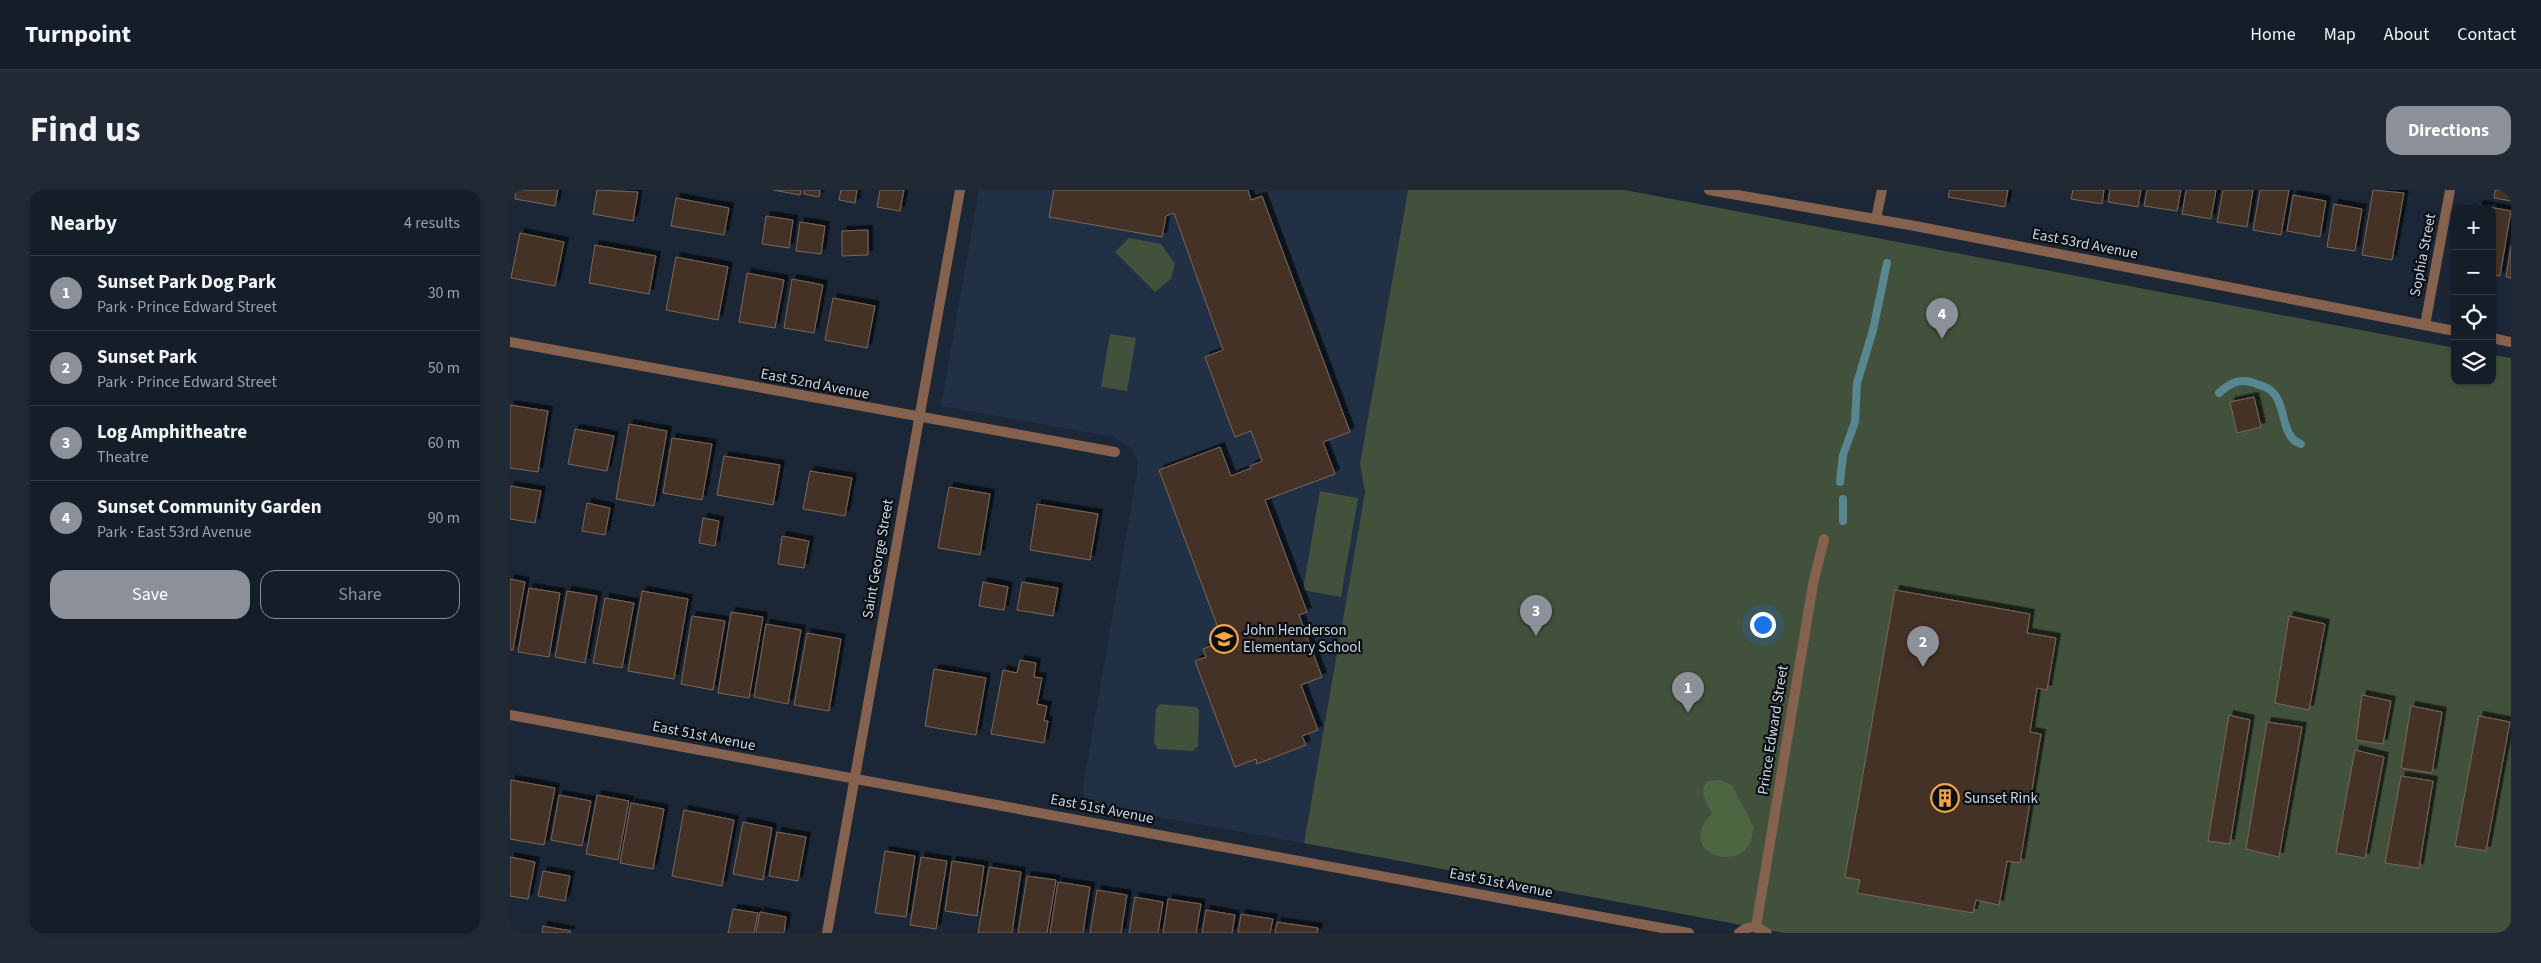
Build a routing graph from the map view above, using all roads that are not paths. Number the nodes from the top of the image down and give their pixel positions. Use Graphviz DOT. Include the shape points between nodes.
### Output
graph roads {
  1 [pos="960,190"];
  2 [pos="1709,190"];
  3 [pos="1882,190"];
  4 [pos="2450,190"];
  5 [pos="1876,219"];
  6 [pos="2425,325"];
  7 [pos="2451,330"];
  8 [pos="2496,339"];
  9 [pos="510,342"];
  10 [pos="2511,342"];
  11 [pos="918,418"];
  12 [pos="1115,452"];
  13 [pos="1824,539"];
  14 [pos="510,715"];
  15 [pos="855,780"];
  16 [pos="1756,927"];
  17 [pos="827,933"];
  18 [pos="1689,933"];
  19 [pos="1739,933"];
  20 [pos="1767,933"];
  1 -- 11 [label="street, Saint George Street"];
  2 -- 5 [label="street, East 53rd Avenue"];
  3 -- 5 [label="street"];
  4 -- 6 [label="street, Sophia Street"];
  5 -- 6 [label="street, East 53rd Avenue"];
  6 -- 7 [label="street, East 53rd Avenue"];
  8 -- 10 [label="street"];
  9 -- 11 [label="street, East 52nd Avenue"];
  11 -- 12 [label="street, East 52nd Avenue"];
  11 -- 15 [label="street, Saint George Street"];
  13 -- 16 [label="street, Prince Edward Street" via="1812,584"];
  14 -- 15 [label="street, East 51st Avenue"];
  15 -- 17 [label="street, Saint George Street"];
  15 -- 18 [label="street, East 51st Avenue"];
  16 -- 19 [label="street"];
  16 -- 20 [label="street"];
}
